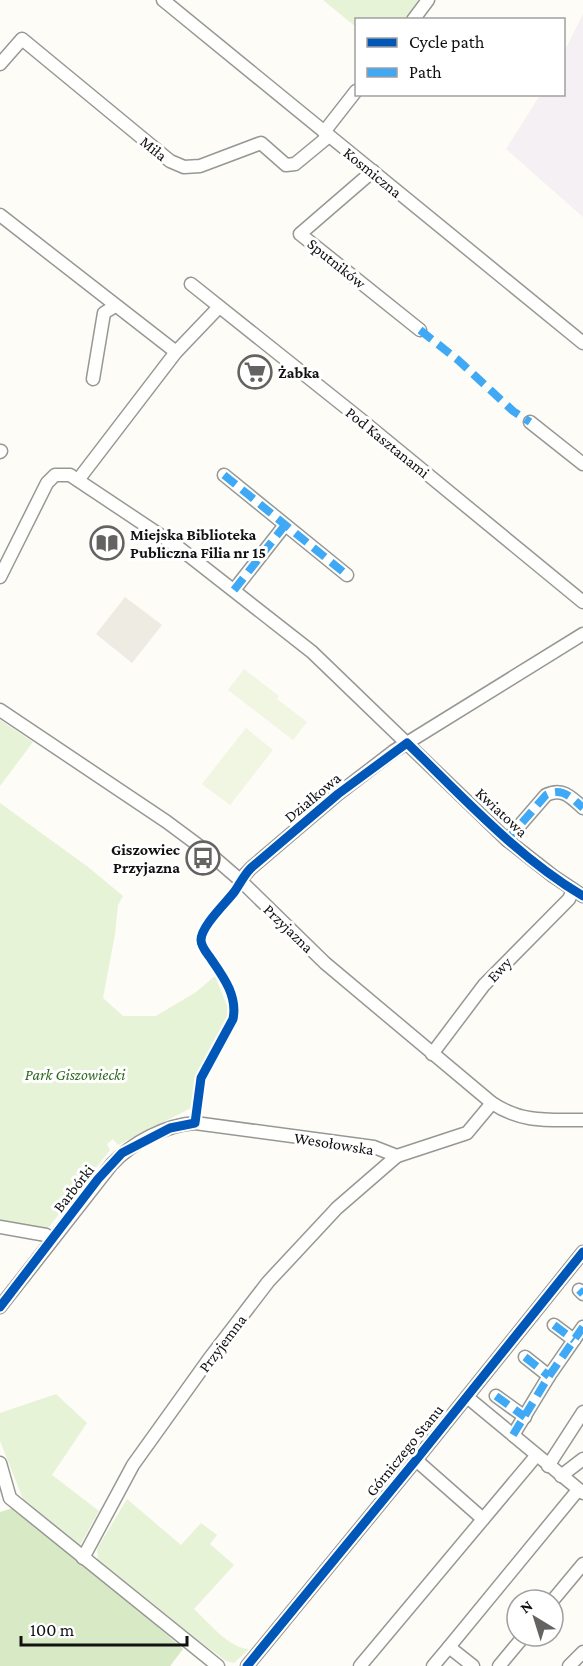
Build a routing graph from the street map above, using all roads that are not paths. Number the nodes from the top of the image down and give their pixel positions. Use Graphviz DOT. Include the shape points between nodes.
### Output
graph roads {
  1 [pos="163,0"];
  2 [pos="428,0"];
  3 [pos="414,18"];
  4 [pos="0,64"];
  5 [pos="355,94"];
  6 [pos="327,134"];
  7 [pos="372,171"];
  8 [pos="0,215"];
  9 [pos="191,284"];
  10 [pos="115,306"];
  11 [pos="219,307"];
  12 [pos="420,330"];
  13 [pos="583,343"];
  14 [pos="176,352"];
  15 [pos="93,379"];
  16 [pos="530,422"];
  17 [pos="583,464"];
  18 [pos="224,475"];
  19 [pos="78,480"];
  20 [pos="285,525"];
  21 [pos="347,575"];
  22 [pos="0,577"];
  23 [pos="234,590"];
  24 [pos="583,602"];
  25 [pos="583,634"];
  26 [pos="0,710"];
  27 [pos="407,743"];
  28 [pos="583,808"];
  29 [pos="507,840"];
  30 [pos="240,880"];
  31 [pos="578,893"];
  32 [pos="432,1054"];
  33 [pos="492,1103"];
  34 [pos="583,1120"];
  35 [pos="195,1123"];
  36 [pos="397,1156"];
  37 [pos="0,1227"];
  38 [pos="52,1239"];
  39 [pos="583,1252"];
  40 [pos="0,1306"];
  41 [pos="554,1325"];
  42 [pos="583,1327"];
  43 [pos="574,1340"];
  44 [pos="525,1357"];
  45 [pos="549,1376"];
  46 [pos="496,1396"];
  47 [pos="467,1397"];
  48 [pos="583,1412"];
  49 [pos="525,1417"];
  50 [pos="513,1435"];
  51 [pos="536,1456"];
  52 [pos="583,1459"];
  53 [pos="416,1460"];
  54 [pos="0,1463"];
  55 [pos="548,1466"];
  56 [pos="561,1476"];
  57 [pos="580,1491"];
  58 [pos="5,1499"];
  59 [pos="483,1519"];
  60 [pos="83,1558"];
  61 [pos="583,1564"];
  62 [pos="563,1588"];
  63 [pos="449,1647"];
  64 [pos="514,1648"];
  65 [pos="583,1652"];
  66 [pos="218,1666"];
  67 [pos="247,1666"];
  68 [pos="360,1666"];
  69 [pos="433,1666"];
  70 [pos="473,1666"];
  71 [pos="499,1666"];
  72 [pos="569,1666"];
  1 -- 6 [label="street, Kosmiczna"];
  2 -- 3 [label="street"];
  4 -- 6 [label="street, Miła" via="22,39 170,161 184,167 200,166 261,143 286,165 295,164"];
  5 -- 6 [label="street"];
  6 -- 7 [label="street, Kosmiczna"];
  7 -- 12 [label="street, Sputników" via="300,234"];
  7 -- 13 [label="street, Kosmiczna"];
  8 -- 10 [label="street"];
  9 -- 11 [label="street, Pod Kasztanami"];
  10 -- 14 [label="street"];
  10 -- 15 [label="street" via="104,313"];
  11 -- 14 [label="street"];
  11 -- 24 [label="street, Pod Kasztanami"];
  14 -- 19 [label="street"];
  16 -- 17 [label="street"];
  18 -- 20 [label="street"];
  19 -- 22 [label="street" via="63,473 52,477"];
  19 -- 23 [label="street, Kwiatowa"];
  20 -- 21 [label="street"];
  20 -- 23 [label="street"];
  23 -- 27 [label="street, Kwiatowa" via="312,652"];
  25 -- 27 [label="street, Działkowa"];
  26 -- 30 [label="street, Przyjazna" via="187,836"];
  27 -- 29 [label="street, Kwiatowa"];
  27 -- 30 [label="street, Działkowa" via="338,794"];
  28 -- 29 [label="street" via="567,794 553,791"];
  29 -- 31 [label="street, Kwiatowa"];
  30 -- 32 [label="street, Przyjazna" via="324,963"];
  31 -- 32 [label="street, Ewy" via="484,985"];
  32 -- 33 [label="street, Przyjazna"];
  33 -- 34 [label="street, Przyjazna" via="526,1119"];
  33 -- 36 [label="street, Wesołowska" via="467,1133"];
  35 -- 36 [label="street, Wesołowska" via="374,1147"];
  35 -- 38 [label="street, Barbórki" via="170,1128 122,1153"];
  36 -- 60 [label="street, Przyjemna" via="330,1215 285,1262 242,1316 133,1465"];
  37 -- 38 [label="street"];
  38 -- 40 [label="street, Barbórki"];
  39 -- 47 [label="street, Górniczego Stanu"];
  41 -- 43 [label="street"];
  42 -- 43 [label="street"];
  43 -- 45 [label="street"];
  44 -- 45 [label="street"];
  45 -- 49 [label="street"];
  46 -- 49 [label="street"];
  47 -- 50 [label="street"];
  47 -- 53 [label="street, Górniczego Stanu"];
  48 -- 55 [label="street"];
  49 -- 50 [label="street"];
  50 -- 51 [label="street"];
  51 -- 55 [label="street"];
  51 -- 59 [label="street"];
  52 -- 56 [label="street"];
  53 -- 59 [label="street"];
  53 -- 67 [label="street, Górniczego Stanu"];
  54 -- 58 [label="street"];
  55 -- 56 [label="street"];
  56 -- 57 [label="street"];
  57 -- 63 [label="street"];
  58 -- 60 [label="street"];
  59 -- 68 [label="street"];
  60 -- 66 [label="street"];
  61 -- 62 [label="street"];
  63 -- 69 [label="street"];
  63 -- 70 [label="street"];
  64 -- 71 [label="street"];
  65 -- 72 [label="street"];
}
